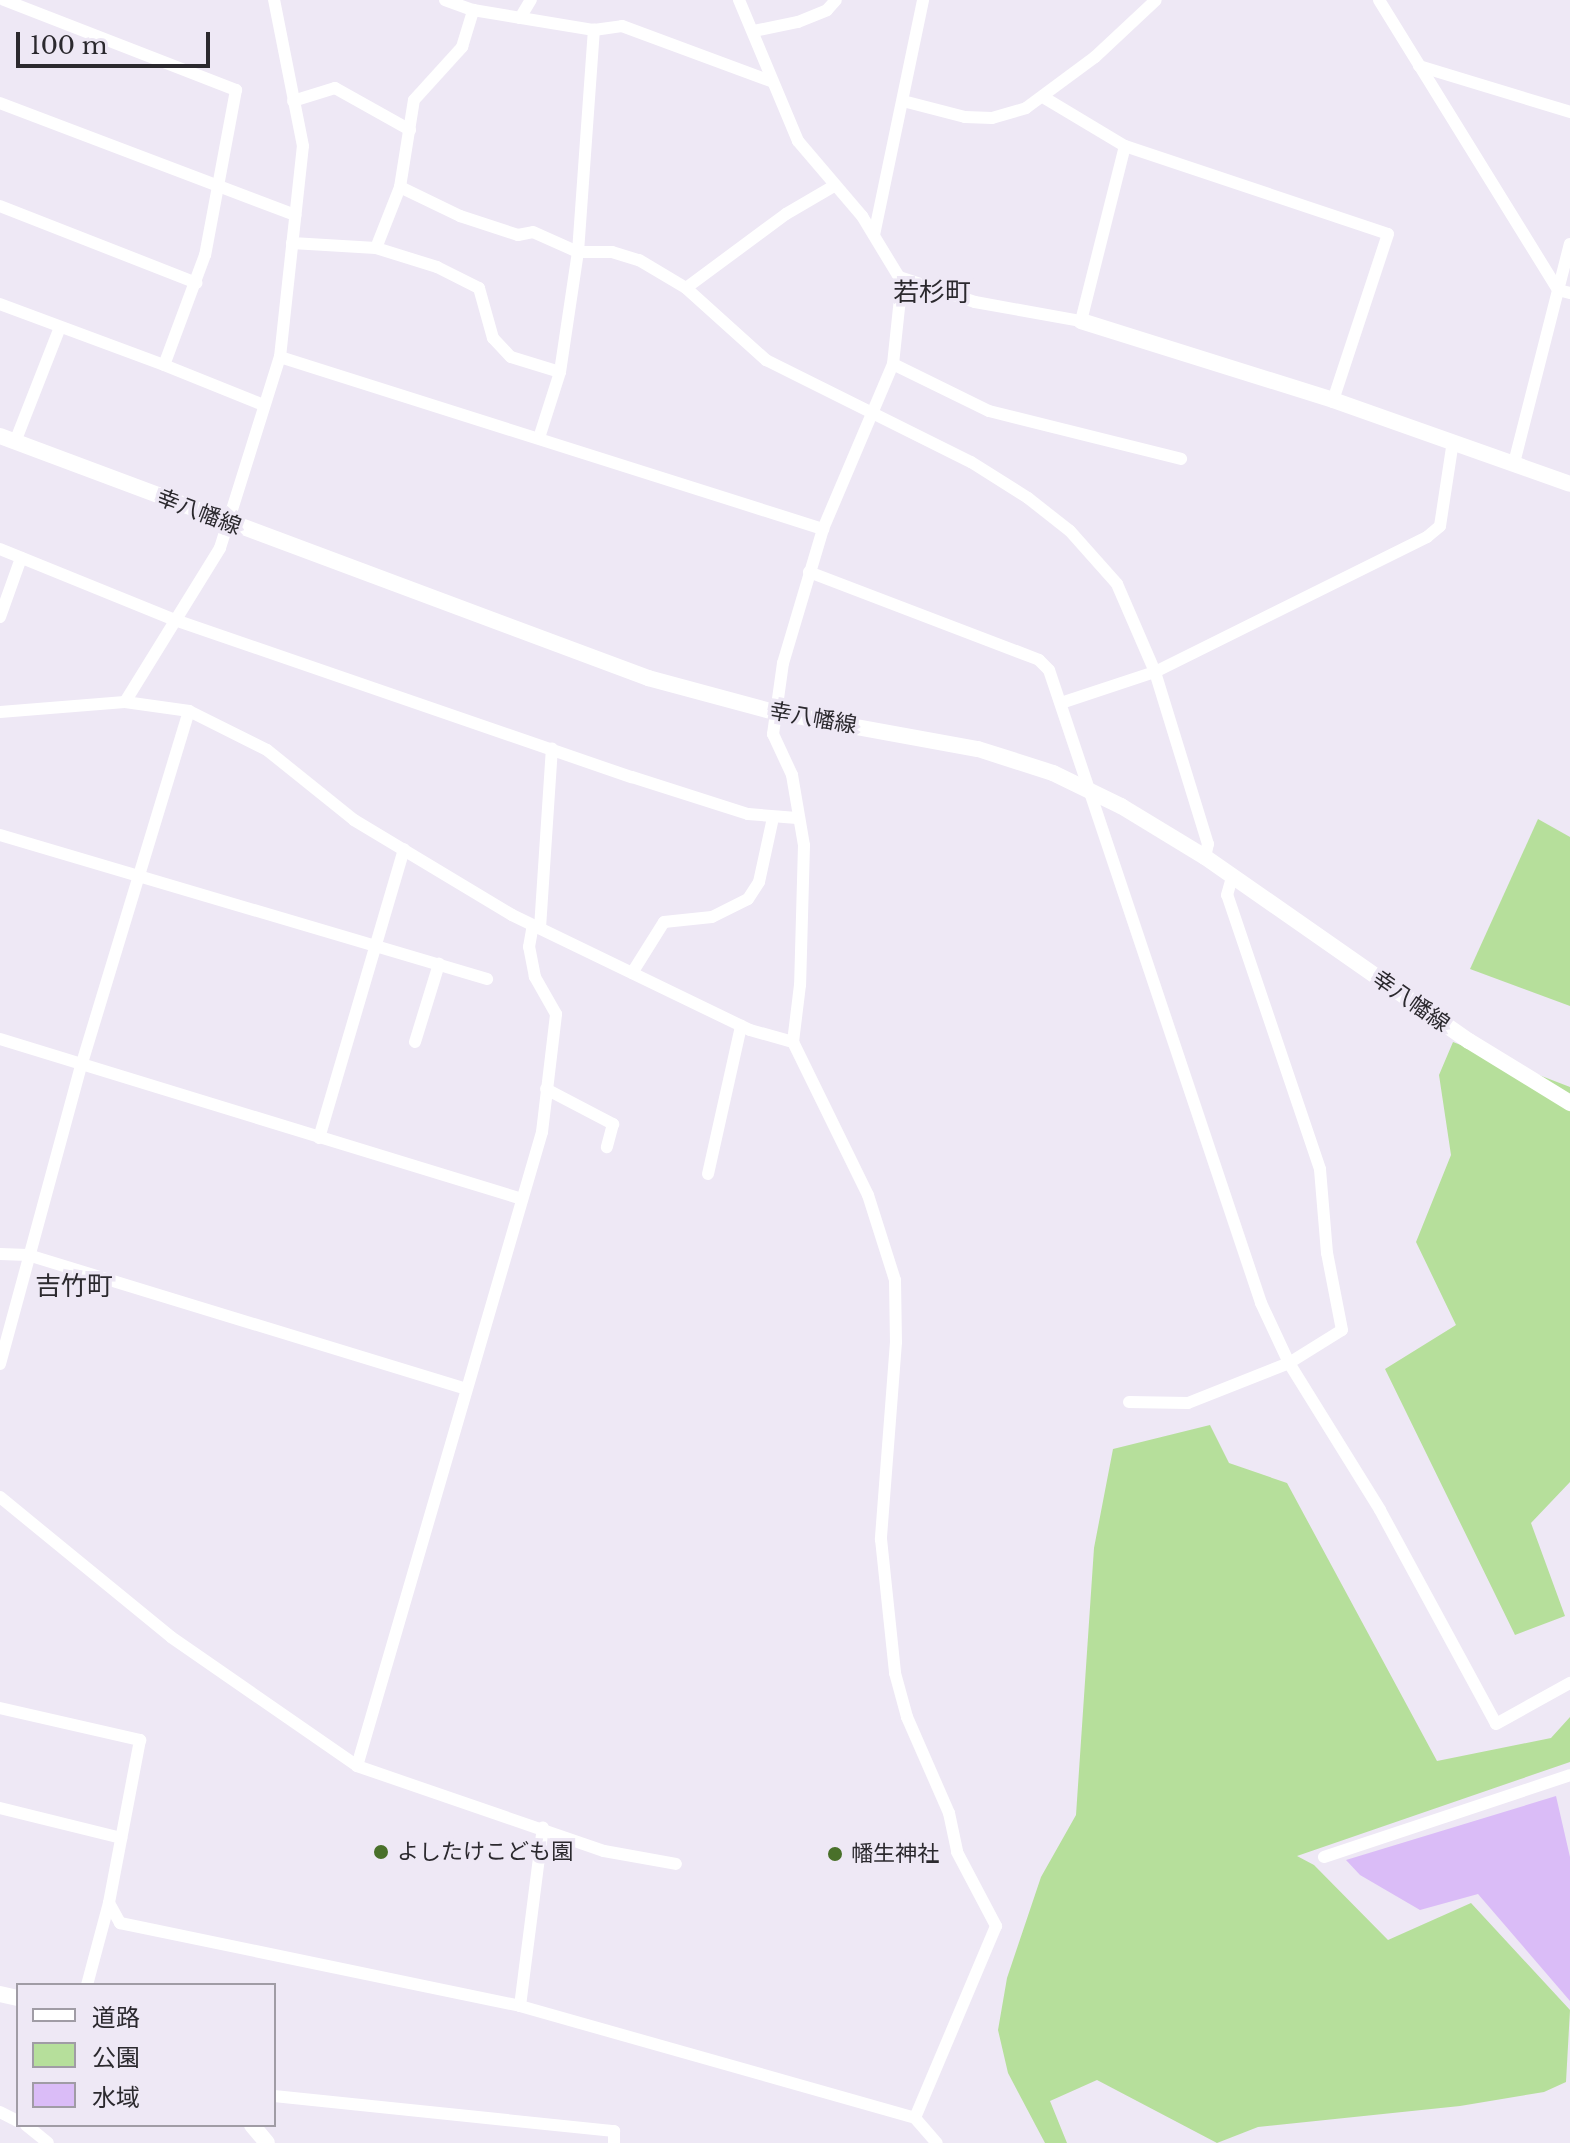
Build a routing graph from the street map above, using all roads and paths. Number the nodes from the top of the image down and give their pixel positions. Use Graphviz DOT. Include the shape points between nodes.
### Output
graph roads {
  1 [pos="274,0"];
  2 [pos="445,0"];
  3 [pos="531,0"];
  4 [pos="836,0"];
  5 [pos="923,0"];
  6 [pos="1156,0"];
  7 [pos="1379,0"];
  8 [pos="4,3"];
  9 [pos="743,3"];
  10 [pos="473,10"];
  11 [pos="520,18"];
  12 [pos="594,30"];
  13 [pos="754,31"];
  14 [pos="1419,66"];
  15 [pos="771,81"];
  16 [pos="1043,97"];
  17 [pos="293,101"];
  18 [pos="903,101"];
  19 [pos="0,103"];
  20 [pos="1570,112"];
  21 [pos="410,130"];
  22 [pos="1125,146"];
  23 [pos="215,186"];
  24 [pos="834,186"];
  25 [pos="400,187"];
  26 [pos="0,206"];
  27 [pos="295,215"];
  28 [pos="874,235"];
  29 [pos="292,243"];
  30 [pos="1570,244"];
  31 [pos="376,248"];
  32 [pos="578,252"];
  33 [pos="899,277"];
  34 [pos="196,283"];
  35 [pos="686,288"];
  36 [pos="1564,291"];
  37 [pos="0,304"];
  38 [pos="1081,321"];
  39 [pos="60,327"];
  40 [pos="280,357"];
  41 [pos="893,364"];
  42 [pos="164,365"];
  43 [pos="560,372"];
  44 [pos="1333,400"];
  45 [pos="261,404"];
  46 [pos="871,413"];
  47 [pos="539,438"];
  48 [pos="8,439"];
  49 [pos="1453,441"];
  50 [pos="1181,459"];
  51 [pos="1514,463"];
  52 [pos="1570,484"];
  53 [pos="224,522"];
  54 [pos="823,529"];
  55 [pos="0,549"];
  56 [pos="21,558"];
  57 [pos="809,572"];
  58 [pos="0,617"];
  59 [pos="175,620"];
  60 [pos="1155,672"];
  61 [pos="125,702"];
  62 [pos="1061,703"];
  63 [pos="189,711"];
  64 [pos="0,712"];
  65 [pos="774,712"];
  66 [pos="552,748"];
  67 [pos="1089,789"];
  68 [pos="773,818"];
  69 [pos="797,818"];
  70 [pos="0,835"];
  71 [pos="404,849"];
  72 [pos="1205,857"];
  73 [pos="139,876"];
  74 [pos="1232,877"];
  75 [pos="536,927"];
  76 [pos="378,944"];
  77 [pos="439,964"];
  78 [pos="632,973"];
  79 [pos="487,979"];
  80 [pos="741,1026"];
  81 [pos="0,1039"];
  82 [pos="415,1042"];
  83 [pos="793,1042"];
  84 [pos="82,1063"];
  85 [pos="546,1089"];
  86 [pos="1570,1103"];
  87 [pos="319,1138"];
  88 [pos="607,1147"];
  89 [pos="708,1174"];
  90 [pos="522,1199"];
  91 [pos="0,1254"];
  92 [pos="28,1255"];
  93 [pos="0,1362"];
  94 [pos="1289,1363"];
  95 [pos="464,1388"];
  96 [pos="1129,1402"];
  97 [pos="0,1497"];
  98 [pos="1570,1683"];
  99 [pos="0,1708"];
  100 [pos="357,1766"];
  101 [pos="1570,1775"];
  102 [pos="0,1808"];
  103 [pos="543,1827"];
  104 [pos="121,1838"];
  105 [pos="1324,1857"];
  106 [pos="676,1864"];
  107 [pos="109,1903"];
  108 [pos="88,1983"];
  109 [pos="520,2006"];
  110 [pos="276,2096"];
  111 [pos="915,2118"];
  112 [pos="28,2127"];
  113 [pos="254,2127"];
  114 [pos="48,2143"];
  115 [pos="267,2143"];
  116 [pos="614,2143"];
  117 [pos="937,2143"];
  1 -- 17 [label="street"];
  2 -- 10 [label="street"];
  3 -- 11 [label="street"];
  4 -- 13 [label="street" via="827,10 798,22"];
  5 -- 18 [label="street"];
  6 -- 16 [label="street"];
  7 -- 14 [label="street"];
  8 -- 23 [label="street" via="236,90"];
  9 -- 13 [label="street"];
  10 -- 11 [label="street"];
  10 -- 21 [label="street" via="462,47 414,100"];
  11 -- 12 [label="street"];
  12 -- 15 [label="street" via="622,26"];
  12 -- 32 [label="street"];
  13 -- 15 [label="street"];
  14 -- 20 [label="street"];
  14 -- 36 [label="street"];
  15 -- 24 [label="street" via="798,141"];
  16 -- 18 [label="street" via="992,118"];
  16 -- 22 [label="street"];
  17 -- 21 [label="street" via="335,88"];
  17 -- 27 [label="street" via="303,146"];
  18 -- 28 [label="street"];
  19 -- 23 [label="street"];
  21 -- 25 [label="street"];
  22 -- 38 [label="street"];
  22 -- 44 [label="street" via="1388,234"];
  23 -- 27 [label="street"];
  23 -- 34 [label="street"];
  24 -- 28 [label="street"];
  24 -- 35 [label="street" via="786,214"];
  25 -- 31 [label="street"];
  25 -- 32 [label="street" via="460,216 518,235 533,232"];
  26 -- 34 [label="street"];
  27 -- 29 [label="street"];
  28 -- 33 [label="street"];
  29 -- 31 [label="street"];
  29 -- 40 [label="street"];
  30 -- 36 [label="street"];
  31 -- 43 [label="street" via="437,267 479,288 493,338 511,357"];
  32 -- 35 [label="street" via="612,252 639,260"];
  32 -- 43 [label="street"];
  33 -- 38 [label="street" via="975,302"];
  33 -- 41 [label="street" via="902,307"];
  34 -- 42 [label="street"];
  35 -- 46 [label="street" via="766,360"];
  36 -- 51 [label="street"];
  37 -- 39 [label="street"];
  38 -- 44 [label="street"];
  39 -- 42 [label="street"];
  39 -- 48 [label="street"];
  40 -- 45 [label="street"];
  40 -- 47 [label="street"];
  41 -- 46 [label="street"];
  41 -- 50 [label="street" via="989,411"];
  42 -- 45 [label="street"];
  43 -- 47 [label="street"];
  44 -- 49 [label="street"];
  45 -- 53 [label="street"];
  46 -- 54 [label="street"];
  46 -- 60 [label="street" via="971,462 1070,531 1117,584"];
  47 -- 54 [label="street"];
  48 -- 53 [label="street, 幸八幡線"];
  49 -- 51 [label="street"];
  49 -- 60 [label="street" via="1440,526 1427,537"];
  51 -- 52 [label="street"];
  53 -- 59 [label="street" via="220,548"];
  53 -- 65 [label="street, 幸八幡線" via="564,651"];
  54 -- 57 [label="street"];
  55 -- 56 [label="street"];
  56 -- 58 [label="street"];
  56 -- 59 [label="street"];
  57 -- 62 [label="street" via="1039,660 1049,670"];
  57 -- 65 [label="street"];
  59 -- 61 [label="street"];
  59 -- 66 [label="street"];
  60 -- 62 [label="street"];
  60 -- 72 [label="street" via="1208,844"];
  61 -- 63 [label="street"];
  61 -- 64 [label="street"];
  62 -- 67 [label="street"];
  63 -- 71 [label="street" via="267,750 354,820"];
  63 -- 73 [label="street"];
  65 -- 67 [label="street, 幸八幡線" via="978,749"];
  65 -- 69 [label="street" via="773,734 792,775"];
  66 -- 68 [label="street" via="695,798"];
  66 -- 75 [label="street"];
  67 -- 72 [label="street, 幸八幡線"];
  67 -- 94 [label="street" via="1256,1288"];
  68 -- 69 [label="street"];
  68 -- 78 [label="street" via="759,882 748,899 712,917 664,922"];
  69 -- 83 [label="street" via="804,845"];
  70 -- 73 [label="street"];
  71 -- 75 [label="street"];
  71 -- 76 [label="street"];
  72 -- 74 [label="street, 幸八幡線"];
  73 -- 76 [label="street"];
  73 -- 84 [label="street"];
  74 -- 86 [label="street, 幸八幡線" via="1469,1041"];
  74 -- 94 [label="street" via="1227,895 1320,1169 1327,1253 1342,1330"];
  75 -- 78 [label="street"];
  75 -- 85 [label="street" via="529,947 535,977 556,1014"];
  76 -- 77 [label="street"];
  76 -- 87 [label="street"];
  77 -- 79 [label="street"];
  77 -- 82 [label="street"];
  78 -- 80 [label="street"];
  80 -- 83 [label="street"];
  80 -- 89 [label="street"];
  81 -- 84 [label="street"];
  83 -- 111 [label="street" via="868,1195 895,1280 896,1342 881,1539 895,1673 907,1717 949,1813 957,1852 996,1926"];
  84 -- 87 [label="street"];
  84 -- 92 [label="street"];
  85 -- 88 [label="street" via="613,1124"];
  85 -- 90 [label="street" via="540,1143"];
  87 -- 90 [label="street"];
  90 -- 95 [label="street"];
  91 -- 92 [label="street"];
  92 -- 93 [label="street"];
  92 -- 95 [label="street"];
  94 -- 96 [label="street" via="1188,1403"];
  94 -- 98 [label="street" via="1380,1510 1496,1724"];
  95 -- 100 [label="street"];
  97 -- 100 [label="street" via="171,1637"];
  99 -- 104 [label="street" via="140,1740"];
  100 -- 103 [label="street"];
  101 -- 105 [label="street"];
  102 -- 104 [label="street"];
  103 -- 106 [label="street" via="604,1851"];
  103 -- 109 [label="street"];
  104 -- 107 [label="street"];
  107 -- 108 [label="street"];
  107 -- 109 [label="street" via="120,1923"];
  109 -- 111 [label="street"];
  110 -- 116 [label="street" via="614,2131"];
  111 -- 117 [label="street"];
  112 -- 114 [label="street"];
  113 -- 115 [label="street"];
}
